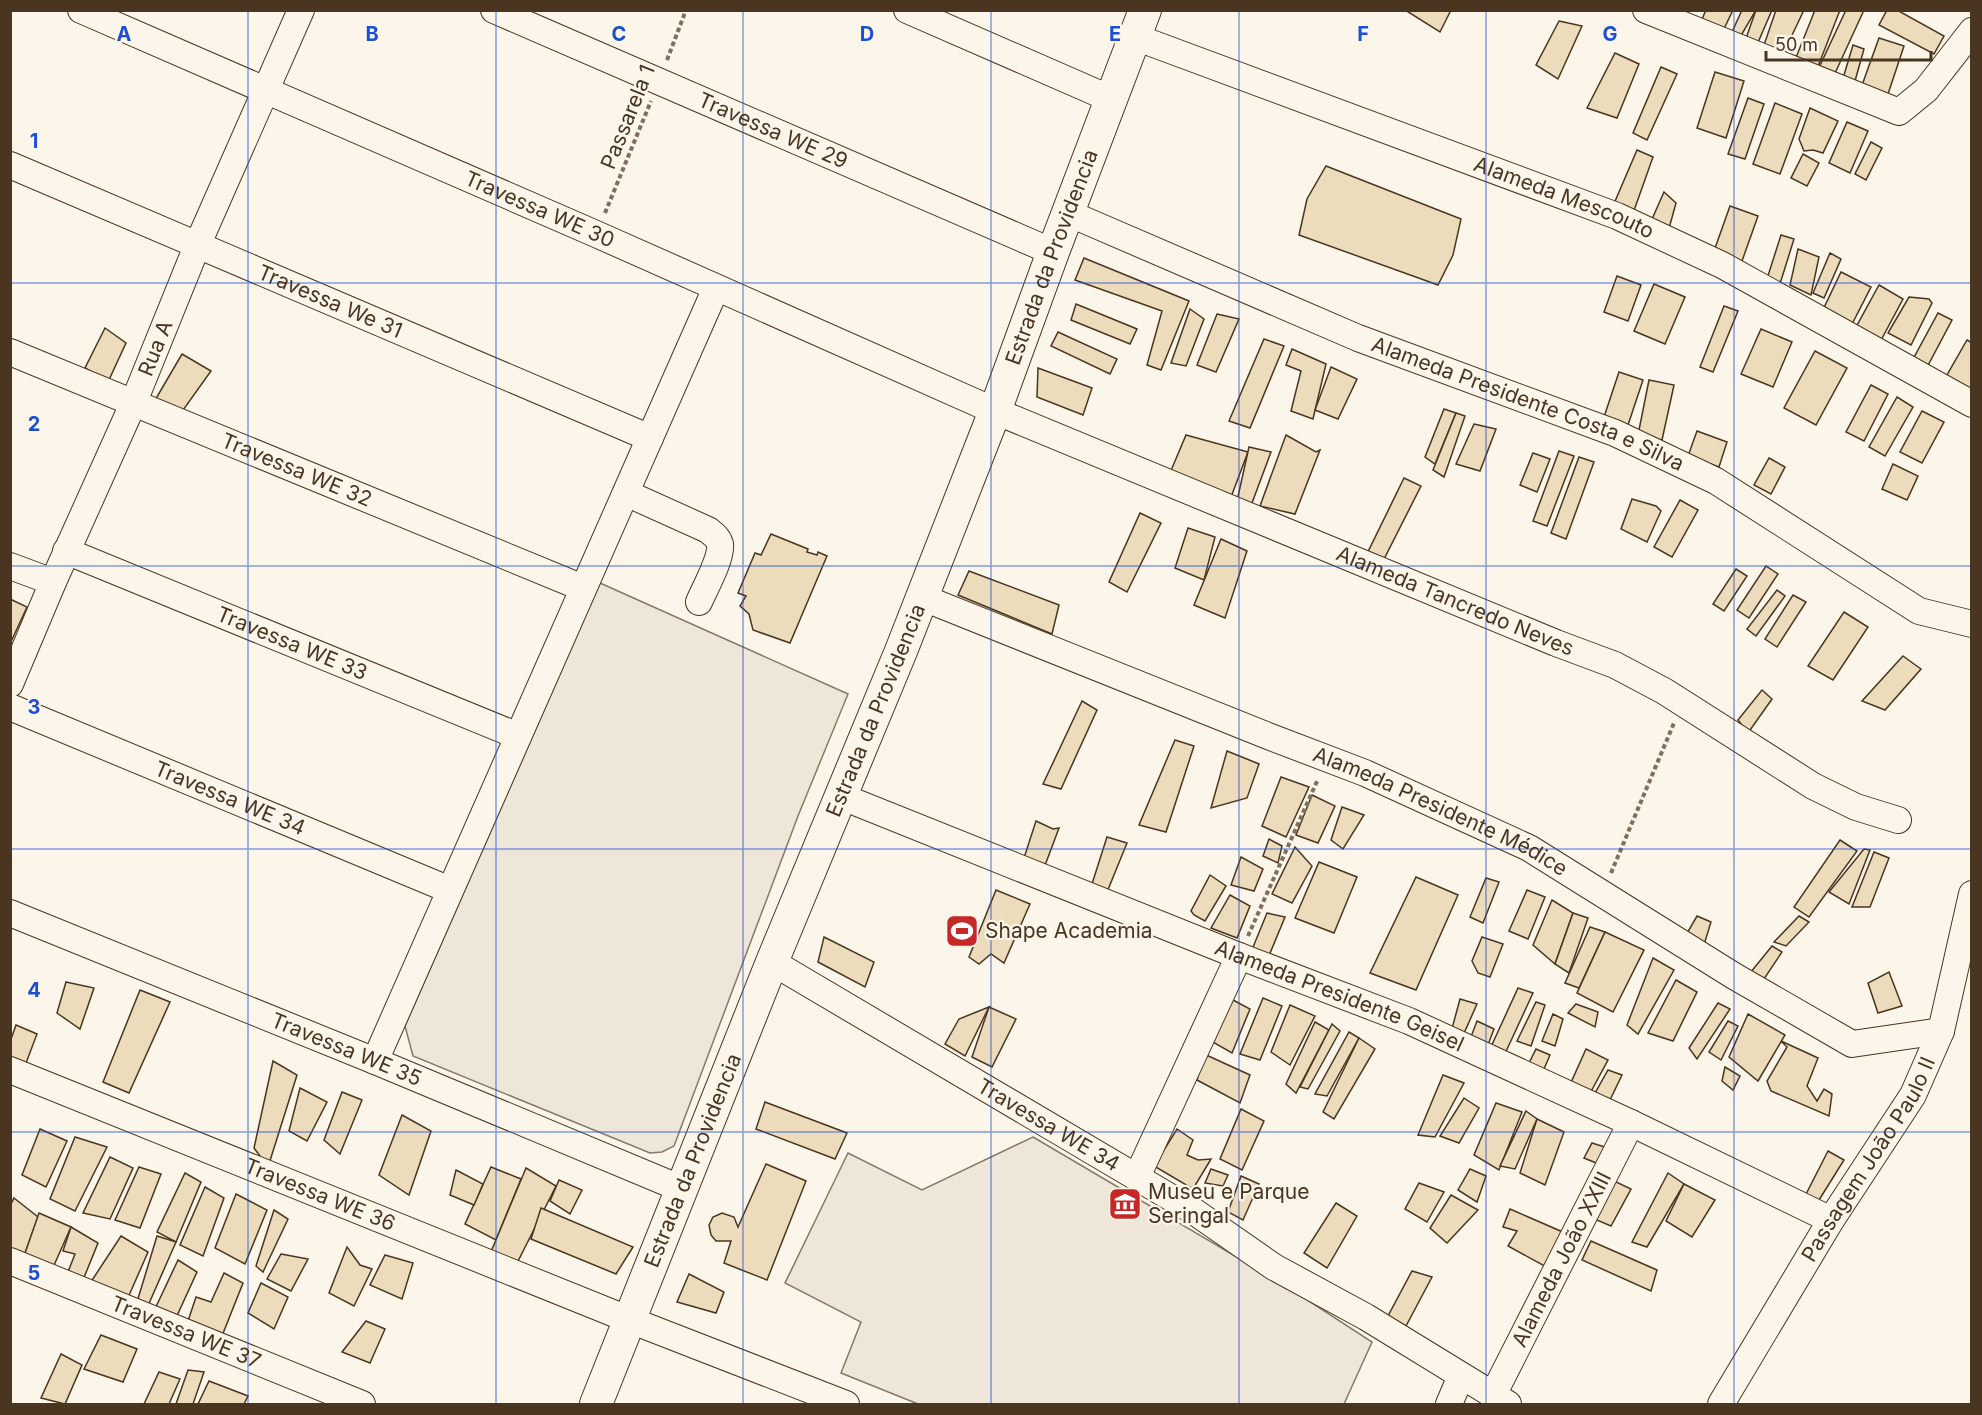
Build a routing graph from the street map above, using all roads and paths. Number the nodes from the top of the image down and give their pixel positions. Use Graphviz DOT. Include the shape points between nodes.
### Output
graph roads {
  1 [pos="81,10"];
  2 [pos="301,10"];
  3 [pos="494,10"];
  4 [pos="686,10"];
  5 [pos="907,10"];
  6 [pos="1646,10"];
  7 [pos="1140,24"];
  8 [pos="1971,31"];
  9 [pos="658,82"];
  10 [pos="267,90"];
  11 [pos="1112,99"];
  12 [pos="10,165"];
  13 [pos="1068,213"];
  14 [pos="596,234"];
  15 [pos="197,246"];
  16 [pos="1053,252"];
  17 [pos="716,288"];
  18 [pos="10,352"];
  19 [pos="133,404"];
  20 [pos="1971,404"];
  21 [pos="995,411"];
  22 [pos="650,438"];
  23 [pos="626,493"];
  24 [pos="66,551"];
  25 [pos="10,566"];
  26 [pos="53,582"];
  27 [pos="583,588"];
  28 [pos="921,597"];
  29 [pos="699,602"];
  30 [pos="1971,624"];
  31 [pos="10,684"];
  32 [pos="1683,703"];
  33 [pos="10,707"];
  34 [pos="518,736"];
  35 [pos="1327,759"];
  36 [pos="840,796"];
  37 [pos="1898,820"];
  38 [pos="450,890"];
  39 [pos="1603,893"];
  40 [pos="1969,909"];
  41 [pos="10,913"];
  42 [pos="1239,956"];
  43 [pos="772,962"];
  44 [pos="1941,1031"];
  45 [pos="375,1061"];
  46 [pos="10,1070"];
  47 [pos="1631,1124"];
  48 [pos="1137,1177"];
  49 [pos="682,1189"];
  50 [pos="1831,1221"];
  51 [pos="10,1261"];
  52 [pos="630,1320"];
  53 [pos="1461,1376"];
  54 [pos="1501,1400"];
  55 [pos="362,1404"];
  56 [pos="596,1404"];
  57 [pos="846,1404"];
  58 [pos="1449,1404"];
  59 [pos="1721,1404"];
  1 -- 10 [label="street, Travessa WE 30"];
  2 -- 10 [label="street, Rua A"];
  3 -- 9 [label="street, Travessa WE 29"];
  4 -- 9 [label="path, Passarela 1"];
  5 -- 11 [label="street"];
  6 -- 8 [label="street" via="1899,112 1926,90"];
  7 -- 11 [label="main road, Estrada da Providencia"];
  7 -- 20 [label="street, Alameda Mescouto" via="1617,216 1722,265"];
  9 -- 14 [label="path, Passarela 1"];
  9 -- 16 [label="street, Travessa WE 29"];
  10 -- 14 [label="street, Travessa WE 30"];
  10 -- 15 [label="street, Rua A"];
  11 -- 13 [label="main road, Estrada da Providencia"];
  12 -- 15 [label="street, Travessa We 31"];
  13 -- 16 [label="main road, Estrada da Providencia"];
  13 -- 30 [label="street, Alameda Presidente Costa e Silva" via="1358,338 1615,434 1716,481 1920,611"];
  14 -- 17 [label="street, Travessa WE 30"];
  15 -- 19 [label="street, Rua A"];
  15 -- 22 [label="street, Travessa We 31"];
  16 -- 21 [label="main road, Estrada da Providencia"];
  17 -- 21 [label="street, Travessa WE 30"];
  17 -- 22 [label="street"];
  18 -- 19 [label="street, Travessa WE 32"];
  19 -- 24 [label="street, Rua A"];
  19 -- 27 [label="street, Travessa WE 32"];
  21 -- 28 [label="main road, Estrada da Providencia"];
  21 -- 32 [label="street, Alameda Tancredo Neves" via="1615,665"];
  22 -- 23 [label="street"];
  23 -- 27 [label="street"];
  23 -- 29 [label="street" via="717,537 719,556"];
  24 -- 26 [label="street, Rua A"];
  24 -- 34 [label="street, Travessa WE 33"];
  25 -- 26 [label="street"];
  26 -- 31 [label="street, Rua A"];
  27 -- 34 [label="street"];
  28 -- 35 [label="street, Alameda Presidente Médice"];
  28 -- 36 [label="main road, Estrada da Providencia"];
  32 -- 37 [label="street, Alameda Tancredo Neves" via="1813,786 1856,807"];
  32 -- 39 [label="path"];
  33 -- 38 [label="street, Travessa WE 34"];
  34 -- 38 [label="street"];
  35 -- 39 [label="street, Alameda Presidente Médice" via="1529,848"];
  35 -- 42 [label="path"];
  36 -- 42 [label="street, Alameda Presidente Geisel"];
  36 -- 43 [label="main road, Estrada da Providencia"];
  38 -- 45 [label="street"];
  39 -- 44 [label="street, Alameda Presidente Médice" via="1734,976 1852,1044"];
  40 -- 44 [label="street, Passagem João Paulo II"];
  41 -- 45 [label="street, Travessa WE 35"];
  42 -- 47 [label="street, Alameda Presidente Geisel" via="1409,1021"];
  42 -- 48 [label="street"];
  43 -- 48 [label="street, Travessa WE 34"];
  43 -- 49 [label="main road, Estrada da Providencia"];
  44 -- 50 [label="street, Passagem João Paulo II" via="1913,1095"];
  45 -- 49 [label="street, Travessa WE 35"];
  46 -- 52 [label="street, Travessa WE 36"];
  47 -- 50 [label="street, Alameda Presidente Geisel"];
  47 -- 54 [label="street, Alameda João XXIII"];
  48 -- 53 [label="street, Travessa WE 34" via="1274,1267 1366,1317"];
  49 -- 52 [label="main road, Estrada da Providencia"];
  50 -- 59 [label="street, Passagem João Paulo II"];
  51 -- 55 [label="street, Travessa WE 37"];
  52 -- 56 [label="main road, Estrada da Providencia"];
  52 -- 57 [label="street, Travessa WE 36"];
  53 -- 54 [label="street, Travessa WE 34"];
  53 -- 58 [label="street"];
}
